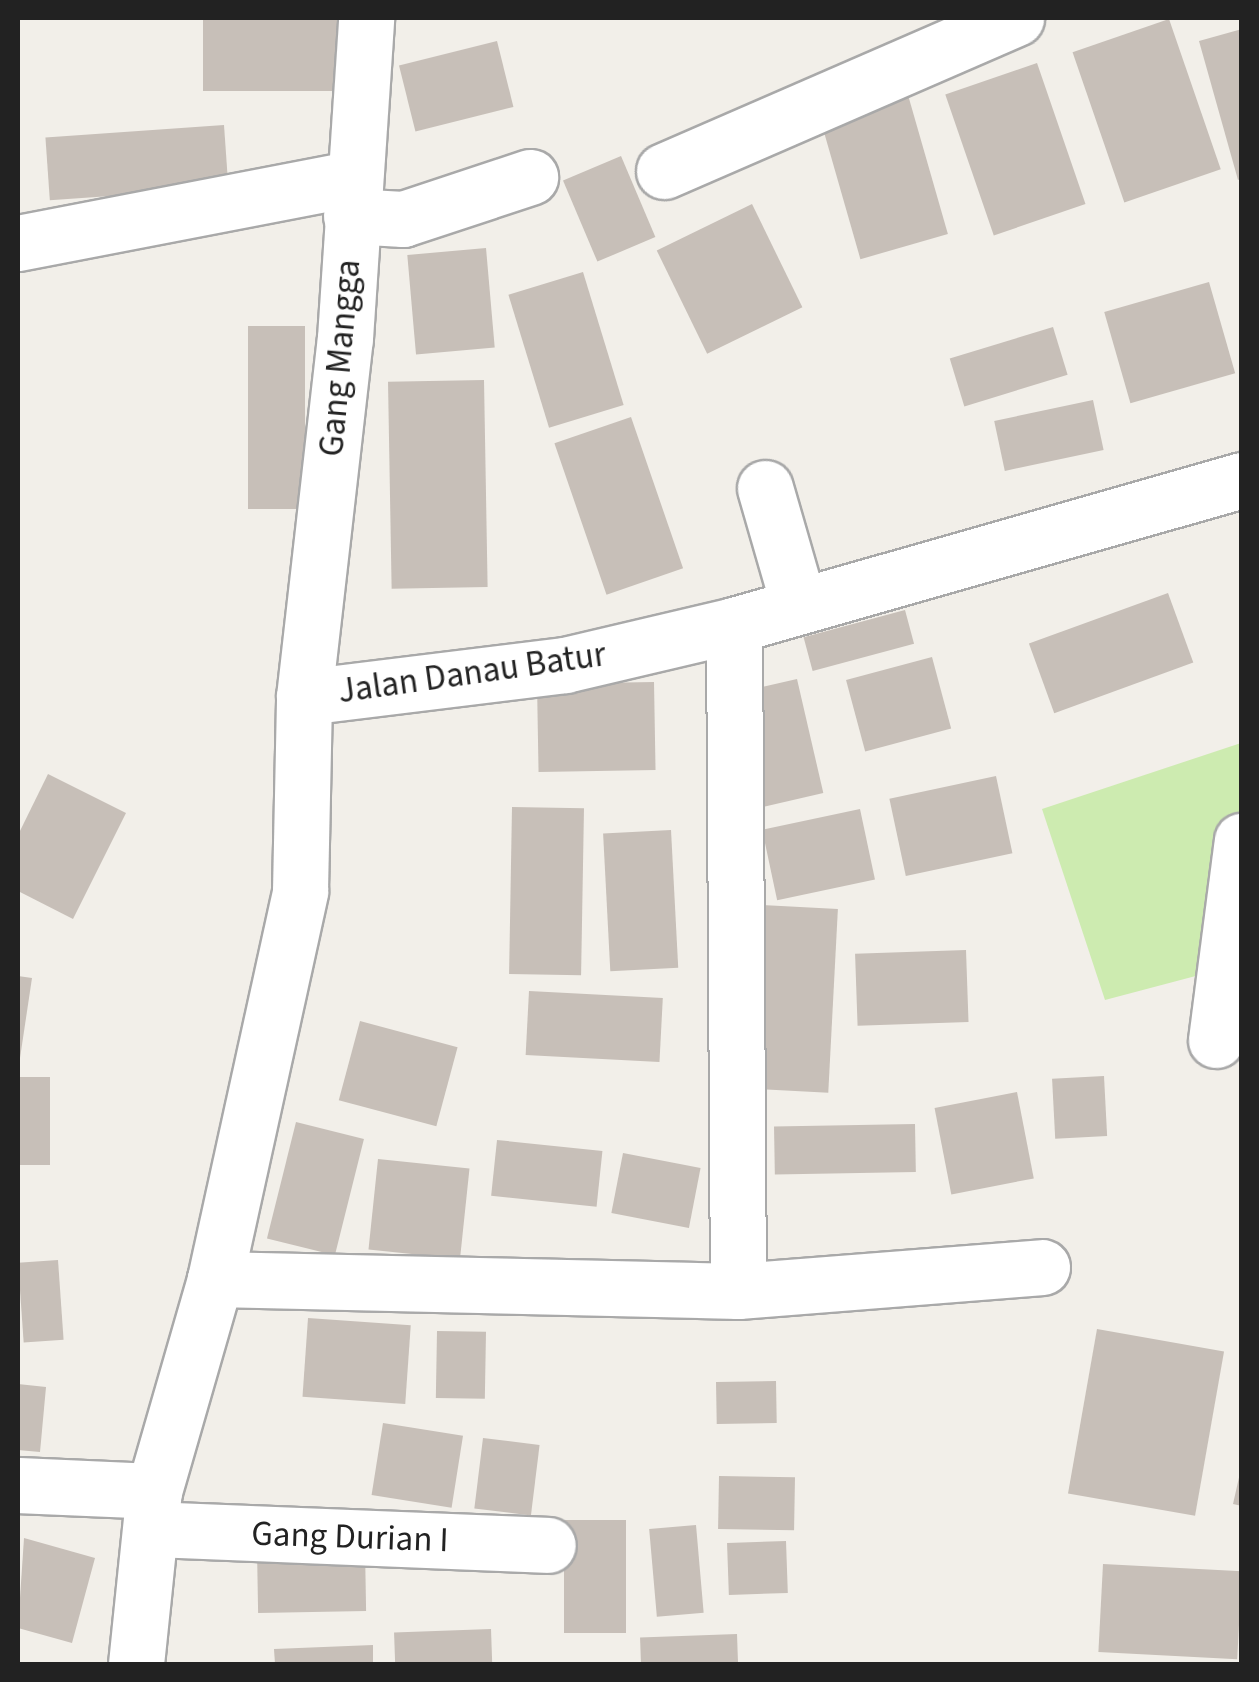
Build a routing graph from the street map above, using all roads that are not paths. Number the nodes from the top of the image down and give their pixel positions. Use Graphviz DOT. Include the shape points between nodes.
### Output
graph roads {
  1 [pos="366,18"];
  2 [pos="1016,18"];
  3 [pos="664,172"];
  4 [pos="530,176"];
  5 [pos="352,197"];
  6 [pos="18,244"];
  7 [pos="1242,480"];
  8 [pos="764,488"];
  9 [pos="798,602"];
  10 [pos="734,625"];
  11 [pos="304,698"];
  12 [pos="1242,842"];
  13 [pos="1216,1040"];
  14 [pos="1042,1267"];
  15 [pos="215,1280"];
  16 [pos="738,1291"];
  17 [pos="18,1485"];
  18 [pos="153,1510"];
  19 [pos="548,1546"];
  20 [pos="135,1664"];
  1 -- 5 [label="street, Gang Mangga"];
  2 -- 3 [label="street"];
  4 -- 5 [label="street" via="404,219"];
  5 -- 6 [label="street"];
  5 -- 11 [label="street, Gang Mangga" via="345,338"];
  7 -- 9 [label="street, Jalan Danau Batur"];
  8 -- 9 [label="street"];
  9 -- 10 [label="street, Jalan Danau Batur"];
  10 -- 11 [label="street, Jalan Danau Batur" via="564,665"];
  10 -- 16 [label="street"];
  11 -- 15 [label="street, Jalan Danau Batur" via="300,890"];
  12 -- 13 [label="street"];
  14 -- 16 [label="street"];
  15 -- 16 [label="street"];
  15 -- 18 [label="street, Jalan Danau Batur"];
  17 -- 18 [label="street, Gang Durian I"];
  18 -- 19 [label="street, Gang Durian I"];
  18 -- 20 [label="street, Jalan Danau Batur"];
}
